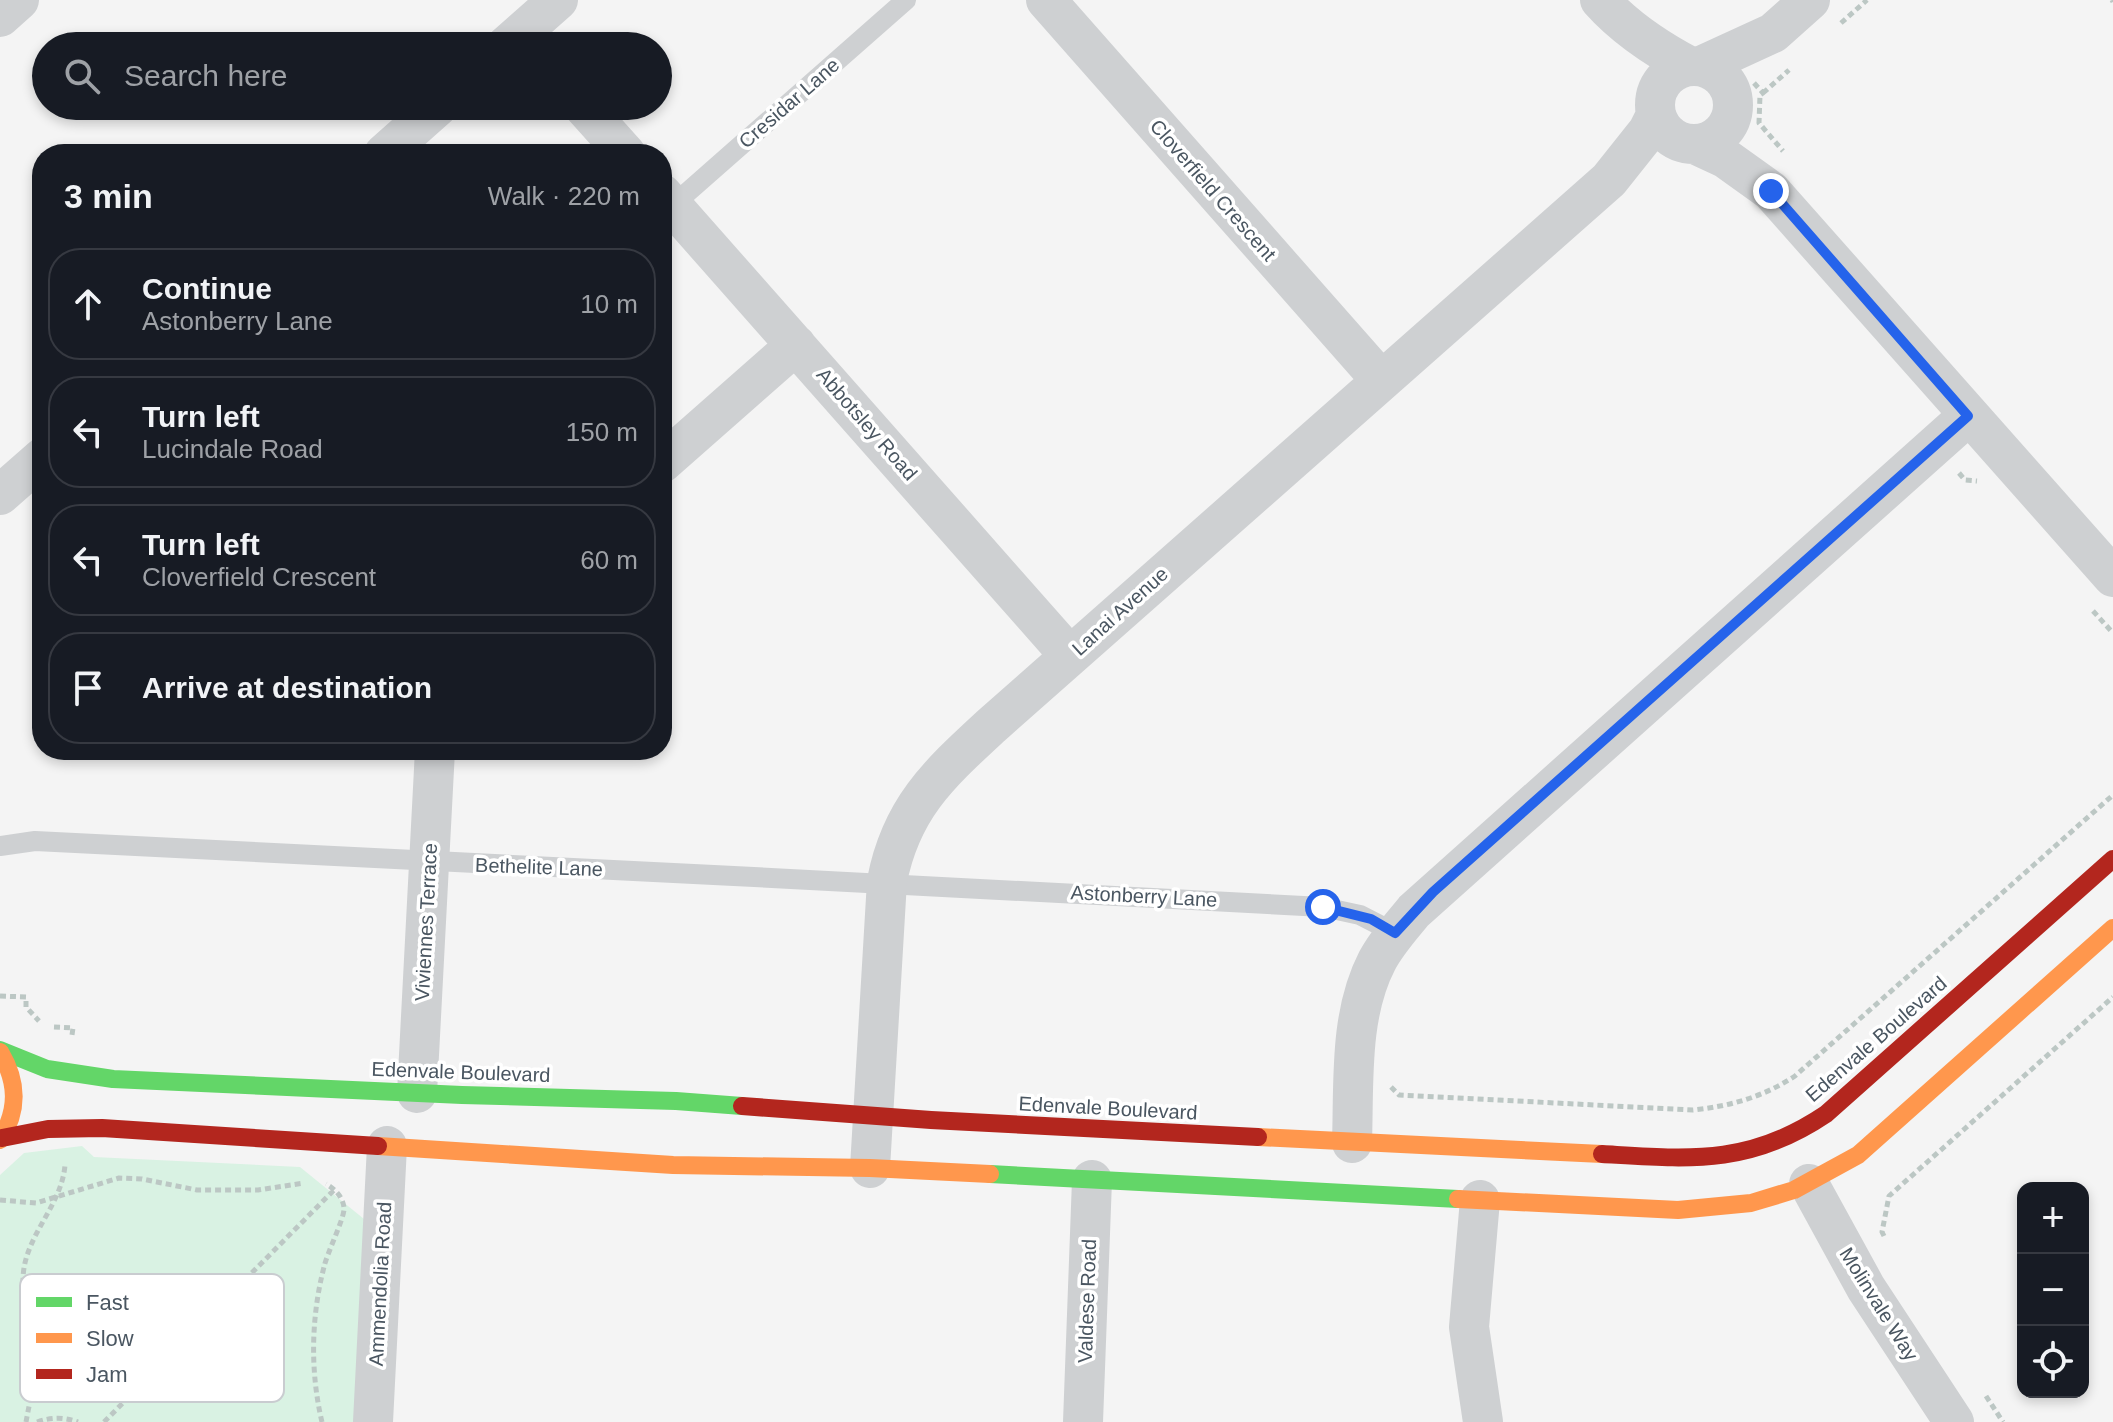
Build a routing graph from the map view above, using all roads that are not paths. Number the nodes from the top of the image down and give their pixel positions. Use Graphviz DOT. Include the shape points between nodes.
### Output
graph roads {
  1 [pos="19,0"];
  2 [pos="558,0"];
  3 [pos="906,0"];
  4 [pos="1046,0"];
  5 [pos="1810,0"];
  6 [pos="1609,10"];
  7 [pos="0,17"];
  8 [pos="528,32"];
  9 [pos="1773,33"];
  10 [pos="1695,66"];
  11 [pos="1733,106"];
  12 [pos="1656,108"];
  13 [pos="422,120"];
  14 [pos="596,120"];
  15 [pos="395,144"];
  16 [pos="617,144"];
  17 [pos="1690,144"];
  18 [pos="1609,180"];
  19 [pos="1771,191"];
  20 [pos="672,195"];
  21 [pos="672,205"];
  22 [pos="796,345"];
  23 [pos="1381,380"];
  24 [pos="1968,416"];
  25 [pos="672,454"];
  26 [pos="32,467"];
  27 [pos="0,495"];
  28 [pos="2109,564"];
  29 [pos="1070,656"];
  30 [pos="434,760"];
  31 [pos="0,846"];
  32 [pos="2113,859"];
  33 [pos="429,862"];
  34 [pos="887,881"];
  35 [pos="2113,928"];
  36 [pos="1395,933"];
  37 [pos="0,1051"];
  38 [pos="417,1093"];
  39 [pos="873,1117"];
  40 [pos="1,1139"];
  41 [pos="1352,1143"];
  42 [pos="387,1146"];
  43 [pos="1797,1158"];
  44 [pos="870,1168"];
  45 [pos="1092,1180"];
  46 [pos="1480,1200"];
  47 [pos="373,1422"];
  48 [pos="1083,1422"];
  49 [pos="1483,1422"];
  50 [pos="1954,1422"];
  1 -- 7 [label="street"];
  2 -- 8 [label="street"];
  3 -- 20 [label="lane, Cresidar Lane"];
  4 -- 23 [label="street, Cloverfield Crescent"];
  5 -- 9 [label="street"];
  6 -- 10 [label="street" via="1656,47"];
  6 -- 12 [label="street" via="1638,58"];
  9 -- 10 [label="street"];
  9 -- 11 [label="street"];
  10 -- 11 [label="street" via="1722,78"];
  10 -- 12 [label="street" via="1666,78 1658,89"];
  11 -- 17 [label="street" via="1721,135"];
  11 -- 19 [label="street"];
  12 -- 17 [label="street" via="1661,128"];
  12 -- 18 [label="street, Lanai Avenue" via="1648,131"];
  13 -- 15 [label="street"];
  14 -- 16 [label="street"];
  17 -- 18 [label="street, Lanai Avenue" via="1664,150"];
  17 -- 19 [label="street" via="1725,158"];
  18 -- 23 [label="street, Lanai Avenue"];
  19 -- 24 [label="street"];
  21 -- 22 [label="street, Abbotsley Road"];
  22 -- 25 [label="street"];
  22 -- 29 [label="street, Abbotsley Road"];
  23 -- 29 [label="street, Lanai Avenue"];
  24 -- 28 [label="street"];
  24 -- 36 [label="street" via="1433,892"];
  26 -- 27 [label="street"];
  29 -- 34 [label="street, Lanai Avenue" via="937,777 906,820"];
  30 -- 33 [label="street, Viviennes Terrace"];
  31 -- 33 [label="lane, Bethelite Lane" via="35,841"];
  32 -- 43 [label="street, Edenvale Boulevard" via="1826,1114"];
  33 -- 34 [label="lane, Bethelite Lane"];
  33 -- 38 [label="street, Viviennes Terrace"];
  34 -- 36 [label="lane, Astonberry Lane" via="1323,907 1371,919"];
  34 -- 39 [label="street, Lanai Avenue"];
  35 -- 43 [label="street, Edenvale Boulevard" via="1858,1155 1835,1171"];
  36 -- 41 [label="street" via="1378,960 1360,1012"];
  37 -- 38 [label="street, Edenvale Boulevard" via="47,1069 113,1079"];
  37 -- 40 [label="street" via="16,1084 12,1121"];
  38 -- 39 [label="street, Edenvale Boulevard" via="676,1101"];
  39 -- 41 [label="street, Edenvale Boulevard"];
  39 -- 44 [label="street, Lanai Avenue"];
  40 -- 42 [label="street, Edenvale Boulevard" via="102,1128"];
  41 -- 43 [label="street, Edenvale Boulevard" via="1695,1159"];
  42 -- 44 [label="street, Edenvale Boulevard" via="673,1165"];
  42 -- 47 [label="street, Ammendolia Road"];
  43 -- 46 [label="street, Edenvale Boulevard" via="1749,1205 1678,1210"];
  43 -- 50 [label="street, Molinvale Way" via="1866,1288"];
  44 -- 45 [label="street, Edenvale Boulevard"];
  45 -- 46 [label="street, Edenvale Boulevard"];
  45 -- 48 [label="street, Valdese Road"];
  46 -- 49 [label="street" via="1469,1327"];
}
